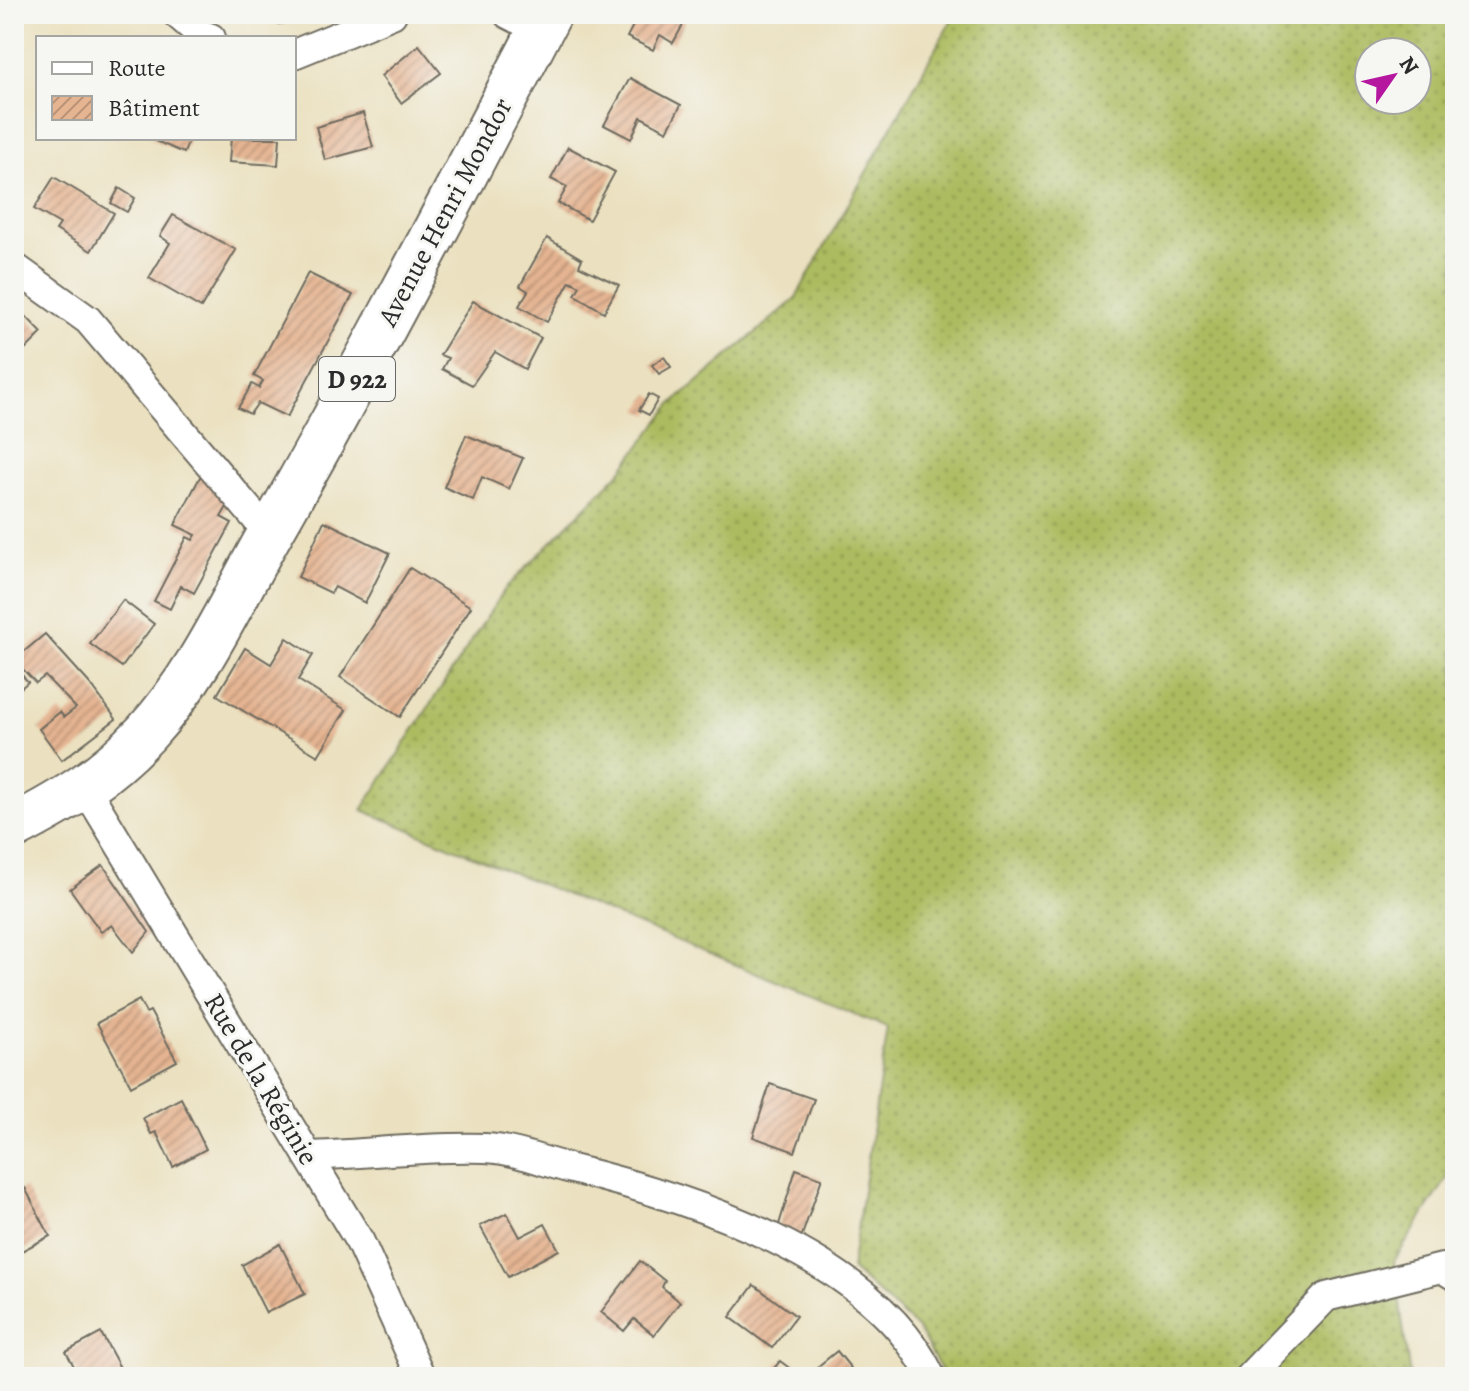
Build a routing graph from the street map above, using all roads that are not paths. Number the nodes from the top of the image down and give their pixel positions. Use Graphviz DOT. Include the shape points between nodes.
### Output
graph roads {
  1 [pos="177,14"];
  2 [pos="392,14"];
  3 [pos="532,19"];
  4 [pos="206,36"];
  5 [pos="296,53"];
  6 [pos="14,267"];
  7 [pos="270,535"];
  8 [pos="86,789"];
  9 [pos="14,827"];
  10 [pos="308,1156"];
  11 [pos="1455,1276"];
  12 [pos="421,1377"];
  13 [pos="931,1377"];
  14 [pos="1249,1377"];
  1 -- 4 [label="street"];
  2 -- 5 [label="street"];
  3 -- 7 [label="main road, Avenue Henri Mondor / D 922" via="325,439"];
  6 -- 7 [label="street" via="88,320"];
  7 -- 8 [label="main road, Avenue Henri Mondor / D 922" via="172,700 146,733"];
  8 -- 9 [label="main road, D 922"];
  8 -- 10 [label="street, Rue de la Réginie"];
  10 -- 12 [label="street, Rue de la Réginie" via="360,1242"];
  10 -- 13 [label="street" via="487,1148 653,1188 757,1232 854,1284 905,1332"];
  11 -- 14 [label="street" via="1442,1268 1326,1297"];
}
